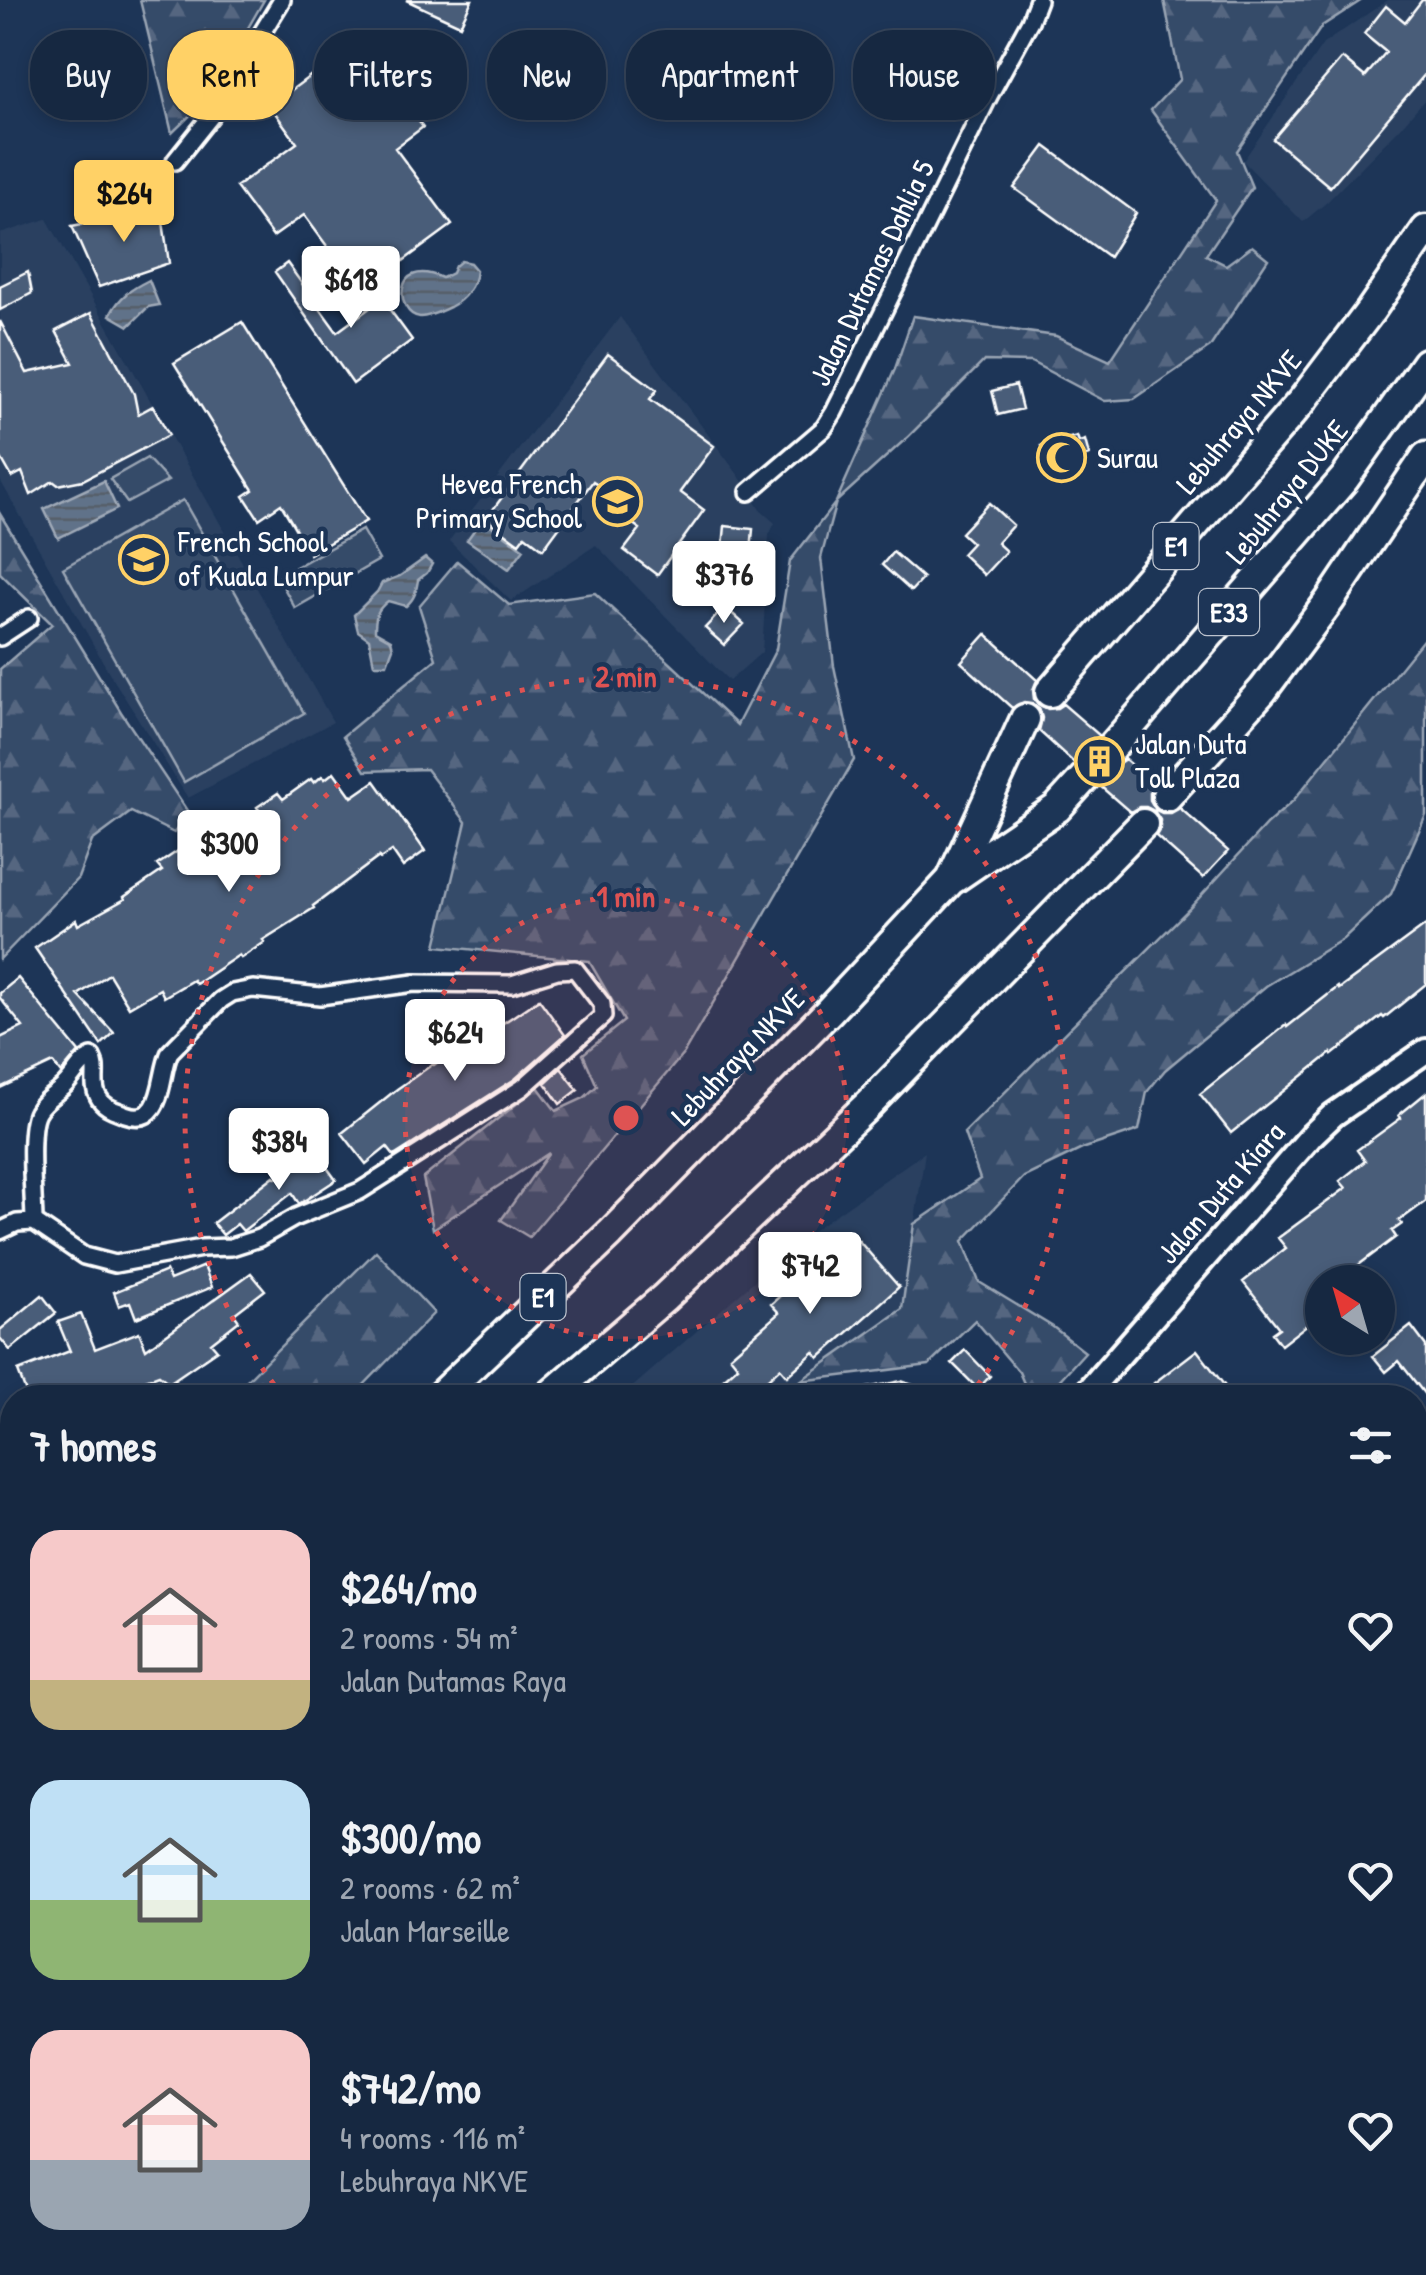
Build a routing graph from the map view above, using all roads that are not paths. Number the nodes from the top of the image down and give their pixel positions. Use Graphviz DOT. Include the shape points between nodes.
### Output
graph roads {
  1 [pos="282,0"];
  2 [pos="1038,0"];
  3 [pos="175,162"];
  4 [pos="1426,230"];
  5 [pos="1426,363"];
  6 [pos="1426,457"];
  7 [pos="749,492"];
  8 [pos="29,618"];
  9 [pos="0,637"];
  10 [pos="1050,692"];
  11 [pos="1025,719"];
  12 [pos="1112,747"];
  13 [pos="1087,774"];
  14 [pos="1167,796"];
  15 [pos="1143,824"];
  16 [pos="952,880"];
  17 [pos="1426,1051"];
  18 [pos="34,1222"];
  19 [pos="0,1231"];
  20 [pos="452,1385"];
  21 [pos="562,1385"];
  22 [pos="1093,1385"];
  1 -- 3 [label="street"];
  2 -- 7 [label="street, Jalan Dutamas Dahlia 5" via="834,412"];
  4 -- 10 [label="highway, Lebuhraya NKVE / E1" via="1302,401"];
  5 -- 12 [label="highway, Lebuhraya DUKE / E33" via="1346,478"];
  6 -- 14 [label="highway" via="1263,690"];
  8 -- 9 [label="street"];
  11 -- 16 [label="highway, Lebuhraya NKVE / E1"];
  13 -- 16 [label="highway" via="1057,808"];
  15 -- 21 [label="highway" via="868,1105"];
  16 -- 20 [label="highway, Lebuhraya NKVE / E1" via="610,1234"];
  17 -- 22 [label="main road, Jalan Duta Kiara" via="1313,1134"];
  18 -- 18 [label="street" via="84,1256 115,1264 259,1238 360,1191 522,1088 603,1016 602,1004 576,969 512,984 414,983 320,996 232,993 170,1052 160,1097 147,1114 110,1109 96,1092 96,1062 89,1057 39,1107"];
  18 -- 19 [label="street"];
}
